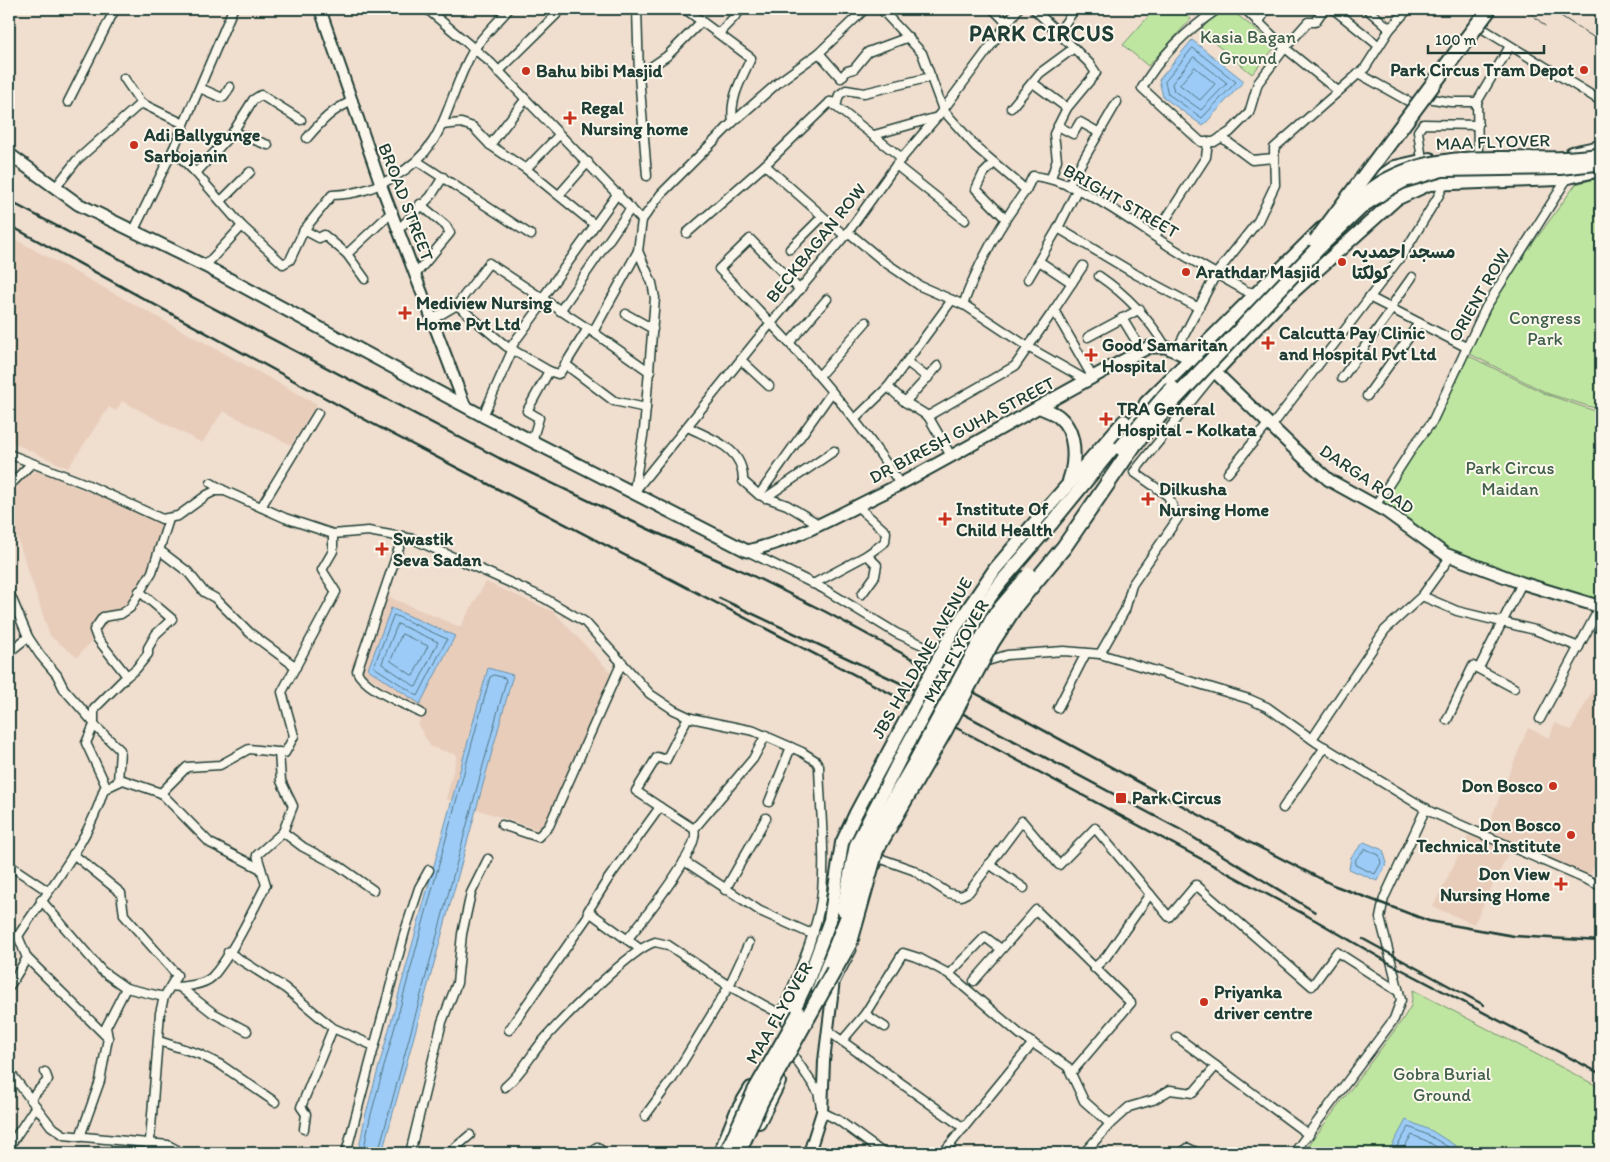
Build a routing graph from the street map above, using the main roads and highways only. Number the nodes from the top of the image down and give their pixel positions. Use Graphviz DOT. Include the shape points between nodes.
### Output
graph roads {
  1 [pos="1482,9"];
  2 [pos="1489,9"];
  3 [pos="9,154"];
  4 [pos="1599,160"];
  5 [pos="1384,174"];
  6 [pos="1396,199"];
  7 [pos="1323,232"];
  8 [pos="1190,358"];
  9 [pos="1215,372"];
  10 [pos="1146,403"];
  11 [pos="1040,408"];
  12 [pos="1067,486"];
  13 [pos="1601,607"];
  14 [pos="836,921"];
  15 [pos="720,1153"];
  16 [pos="727,1153"];
  17 [pos="738,1153"];
  18 [pos="745,1153"];
  1 -- 5 [label="main road" via="1382,156"];
  2 -- 7 [label="highway, bridge"];
  3 -- 11 [label="main road, DR BIRESH GUHA STREET" via="78,204 205,266 483,416 747,551 773,545 820,525"];
  4 -- 5 [label="main road, JBS HALDANE AVENUE" via="1568,154 1478,153 1422,160 1395,167"];
  4 -- 6 [label="main road" via="1568,177 1522,182 1429,184"];
  4 -- 7 [label="main road, MAA FLYOVER, bridge" via="1455,160 1414,167 1368,191"];
  4 -- 17 [label="highway, MAA FLYOVER, bridge" via="1560,167 1452,168 1404,180 1364,204 1198,373 1134,446 1064,547 1001,626 876,850 850,942 761,1102"];
  5 -- 6 [label="main road"];
  5 -- 8 [label="main road, JBS HALDANE AVENUE" via="1352,198"];
  6 -- 9 [label="main road" via="1274,308"];
  7 -- 16 [label="highway, MAA FLYOVER, bridge" via="1134,430 1059,538 995,615 869,842 836,950 756,1092"];
  8 -- 9 [label="main road"];
  8 -- 10 [label="main road, JBS HALDANE AVENUE"];
  8 -- 11 [label="main road, DR BIRESH GUHA STREET" via="1156,346"];
  9 -- 13 [label="main road, DARGA ROAD" via="1329,480 1451,556 1522,584"];
  10 -- 12 [label="main road, JBS HALDANE AVENUE" via="1136,408"];
  10 -- 14 [label="main road, JBS HALDANE AVENUE, bridge" via="1140,415 982,608 856,845"];
  11 -- 12 [label="main road" via="1058,416 1070,434 1075,452"];
  12 -- 14 [label="main road, JBS HALDANE AVENUE, bridge" via="995,569 955,628 856,813 842,843"];
  14 -- 15 [label="main road" via="737,1111"];
  14 -- 18 [label="main road, JBS HALDANE AVENUE" via="837,938 805,1028"];
}
